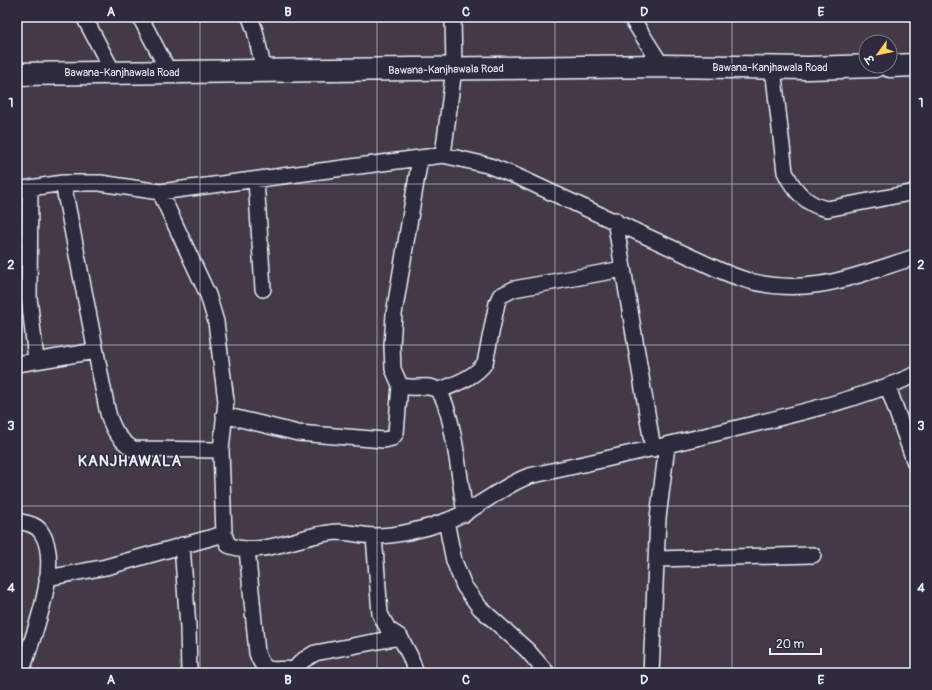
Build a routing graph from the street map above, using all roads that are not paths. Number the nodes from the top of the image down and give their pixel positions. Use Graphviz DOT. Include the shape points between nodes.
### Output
graph roads {
  1 [pos="84,17"];
  2 [pos="140,17"];
  3 [pos="250,17"];
  4 [pos="453,17"];
  5 [pos="631,17"];
  6 [pos="915,65"];
  7 [pos="662,66"];
  8 [pos="858,66"];
  9 [pos="898,66"];
  10 [pos="773,68"];
  11 [pos="454,69"];
  12 [pos="264,71"];
  13 [pos="113,72"];
  14 [pos="170,72"];
  15 [pos="17,74"];
  16 [pos="443,155"];
  17 [pos="420,158"];
  18 [pos="256,180"];
  19 [pos="63,183"];
  20 [pos="24,189"];
  21 [pos="160,192"];
  22 [pos="915,192"];
  23 [pos="615,220"];
  24 [pos="915,257"];
  25 [pos="622,269"];
  26 [pos="263,289"];
  27 [pos="95,351"];
  28 [pos="36,360"];
  29 [pos="17,364"];
  30 [pos="915,375"];
  31 [pos="400,385"];
  32 [pos="888,387"];
  33 [pos="438,391"];
  34 [pos="224,415"];
  35 [pos="660,448"];
  36 [pos="221,450"];
  37 [pos="915,463"];
  38 [pos="465,514"];
  39 [pos="17,521"];
  40 [pos="446,522"];
  41 [pos="224,534"];
  42 [pos="374,536"];
  43 [pos="182,545"];
  44 [pos="248,549"];
  45 [pos="812,555"];
  46 [pos="656,559"];
  47 [pos="47,578"];
  48 [pos="400,637"];
  49 [pos="297,672"];
  50 [pos="21,673"];
  51 [pos="189,673"];
  52 [pos="416,673"];
  53 [pos="547,673"];
  54 [pos="651,673"];
  1 -- 13 [label="street"];
  2 -- 14 [label="street"];
  3 -- 12 [label="street"];
  4 -- 11 [label="street"];
  5 -- 7 [label="street"];
  6 -- 9 [label="main road"];
  7 -- 10 [label="main road, Bawana-Kanjhawala Road"];
  7 -- 11 [label="main road, Bawana-Kanjhawala Road"];
  8 -- 10 [label="main road, Bawana-Kanjhawala Road"];
  10 -- 22 [label="street" via="785,172 789,181 806,200 816,207 827,209"];
  11 -- 12 [label="main road, Bawana-Kanjhawala Road"];
  11 -- 16 [label="street"];
  12 -- 14 [label="main road, Bawana-Kanjhawala Road"];
  13 -- 14 [label="main road, Bawana-Kanjhawala Road"];
  13 -- 15 [label="main road, Bawana-Kanjhawala Road"];
  16 -- 17 [label="street"];
  16 -- 23 [label="street" via="487,165"];
  17 -- 18 [label="street"];
  17 -- 31 [label="street" via="394,321 393,369"];
  18 -- 21 [label="street"];
  18 -- 26 [label="street"];
  19 -- 20 [label="street"];
  19 -- 21 [label="street" via="100,183"];
  19 -- 27 [label="street"];
  20 -- 28 [label="street" via="29,297"];
  21 -- 34 [label="street" via="208,295 216,322 226,401"];
  23 -- 24 [label="street" via="717,269 746,280 773,285 800,287 825,284"];
  23 -- 25 [label="street"];
  25 -- 33 [label="street" via="530,285 505,292 497,303 485,363 472,376"];
  25 -- 35 [label="street"];
  27 -- 28 [label="street"];
  27 -- 36 [label="street" via="110,422 124,443 133,449 141,450"];
  28 -- 29 [label="street"];
  30 -- 32 [label="street"];
  31 -- 33 [label="street" via="408,388 429,386"];
  31 -- 34 [label="street" via="396,433 392,438 384,440 298,433"];
  32 -- 35 [label="street" via="831,405"];
  32 -- 37 [label="street"];
  33 -- 38 [label="street" via="445,402 450,419"];
  34 -- 36 [label="street"];
  35 -- 38 [label="street" via="529,476 512,482"];
  35 -- 46 [label="street"];
  36 -- 41 [label="street"];
  38 -- 40 [label="street"];
  39 -- 47 [label="street" via="31,523 41,531 48,545"];
  40 -- 42 [label="street"];
  40 -- 53 [label="street" via="454,561 464,586 480,608 522,645"];
  41 -- 43 [label="street"];
  41 -- 44 [label="street" via="228,545"];
  42 -- 44 [label="street" via="339,532"];
  42 -- 48 [label="street" via="380,614 388,628"];
  43 -- 47 [label="street" via="106,567"];
  43 -- 51 [label="street"];
  44 -- 49 [label="street" via="259,662 270,670"];
  45 -- 46 [label="street"];
  46 -- 54 [label="street"];
  47 -- 50 [label="street" via="44,599"];
  48 -- 49 [label="street" via="315,653 302,661"];
  48 -- 52 [label="street"];
}
